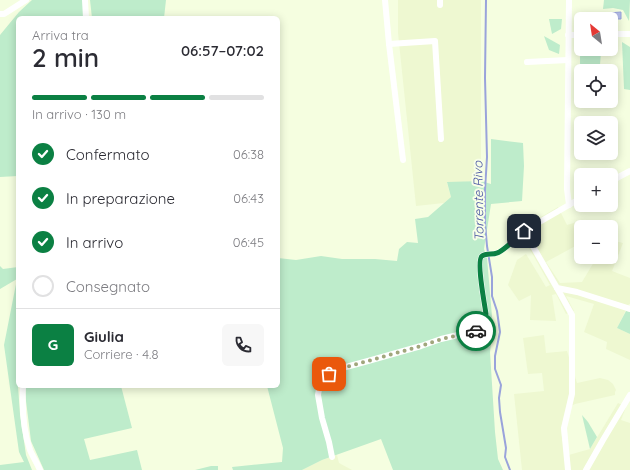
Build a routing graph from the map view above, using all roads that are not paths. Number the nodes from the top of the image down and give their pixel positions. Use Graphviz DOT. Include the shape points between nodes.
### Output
graph roads {
  1 [pos="26,0"];
  2 [pos="85,0"];
  3 [pos="385,0"];
  4 [pos="569,0"];
  5 [pos="0,14"];
  6 [pos="86,16"];
  7 [pos="618,34"];
  8 [pos="630,34"];
  9 [pos="568,35"];
  10 [pos="574,35"];
  11 [pos="389,44"];
  12 [pos="568,60"];
  13 [pos="527,62"];
  14 [pos="441,139"];
  15 [pos="403,160"];
  16 [pos="630,171"];
  17 [pos="618,177"];
  18 [pos="574,202"];
  19 [pos="569,205"];
  20 [pos="524,231"];
  21 [pos="557,288"];
  22 [pos="630,310"];
  23 [pos="22,388"];
  24 [pos="630,395"];
  25 [pos="332,457"];
  26 [pos="40,470"];
  27 [pos="568,470"];
  28 [pos="586,470"];
  1 -- 5 [label="street"];
  2 -- 6 [label="street"];
  3 -- 11 [label="street"];
  4 -- 9 [label="street"];
  7 -- 8 [label="street"];
  9 -- 10 [label="street"];
  9 -- 12 [label="street"];
  11 -- 14 [label="street" via="435,41"];
  11 -- 15 [label="street"];
  12 -- 13 [label="street"];
  12 -- 19 [label="street"];
  16 -- 17 [label="street"];
  18 -- 19 [label="street"];
  19 -- 20 [label="street"];
  20 -- 21 [label="street"];
  20 -- 25 [label="street" via="496,253 481,256 480,272 486,314 479,330 346,367 329,374 320,383 318,395"];
  21 -- 22 [label="street"];
  21 -- 27 [label="street" via="572,315 572,394 564,428"];
  23 -- 26 [label="street" via="25,431"];
  24 -- 28 [label="street"];
}
